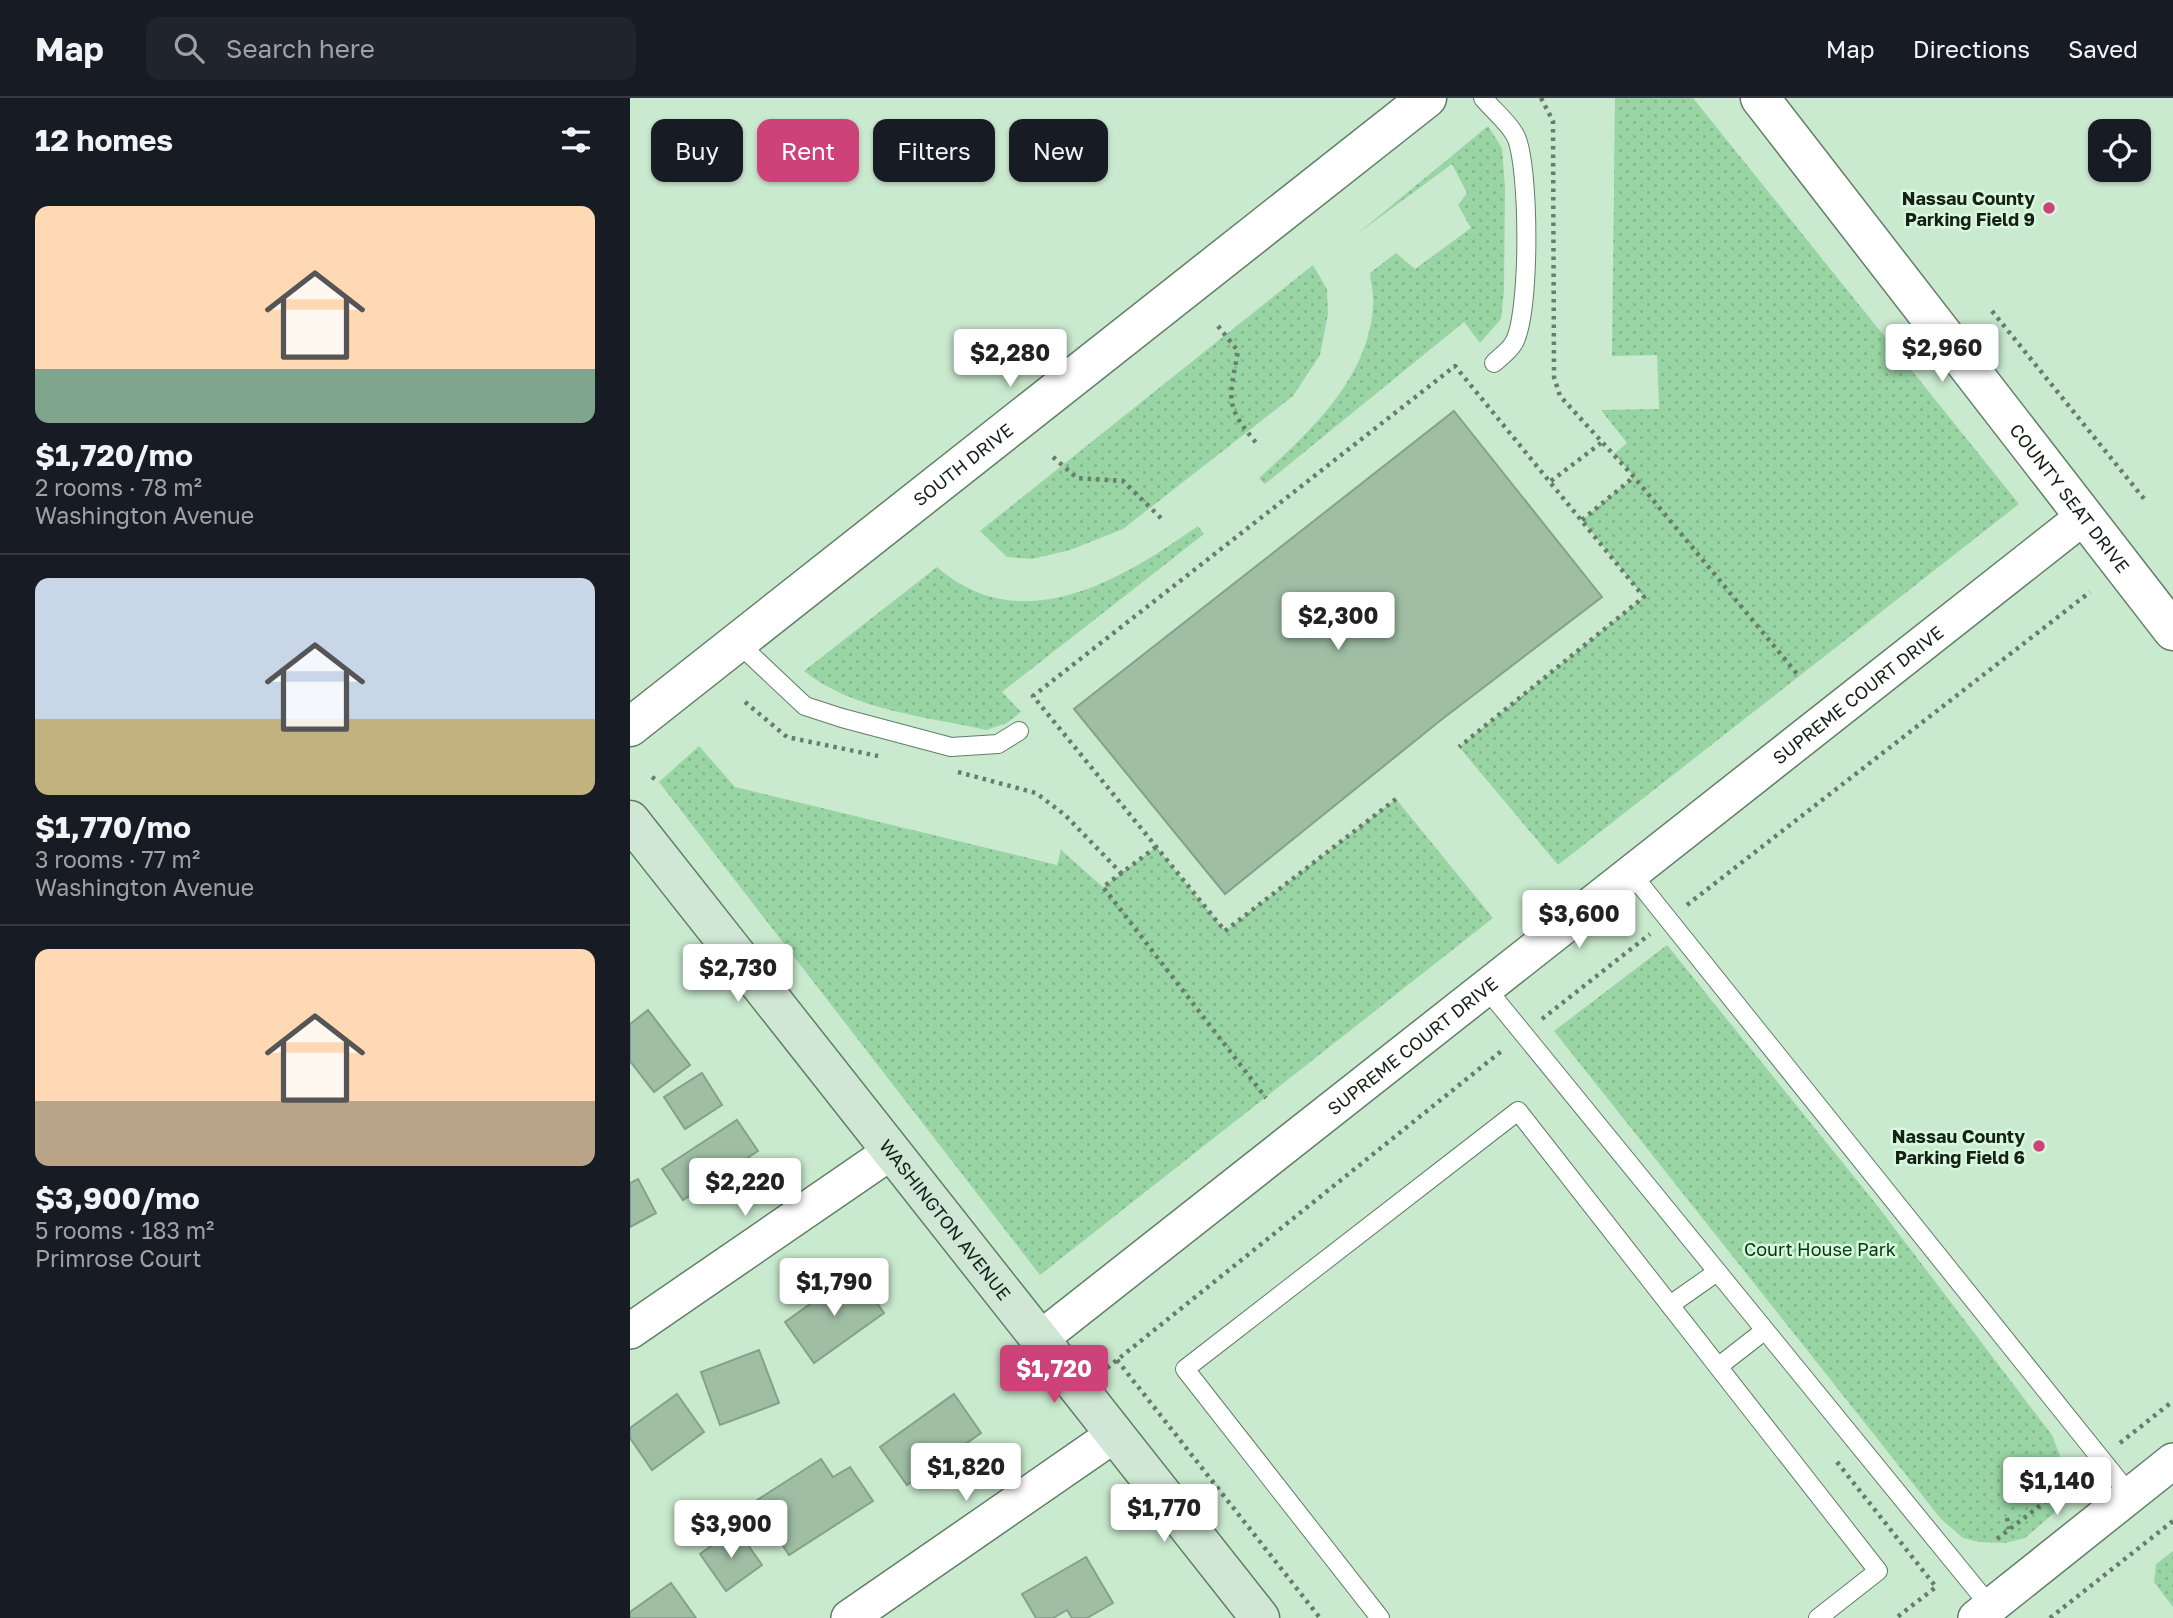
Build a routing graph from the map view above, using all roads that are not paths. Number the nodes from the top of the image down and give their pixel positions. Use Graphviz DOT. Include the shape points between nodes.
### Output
graph roads {
  1 [pos="1427,98"];
  2 [pos="1483,98"];
  3 [pos="1760,98"];
  4 [pos="1494,363"];
  5 [pos="2082,518"];
  6 [pos="2173,631"];
  7 [pos="738,643"];
  8 [pos="630,727"];
  9 [pos="1019,731"];
  10 [pos="630,820"];
  11 [pos="1632,873"];
  12 [pos="1486,988"];
  13 [pos="892,1151"];
  14 [pos="1717,1272"];
  15 [pos="1670,1305"];
  16 [pos="630,1331"];
  17 [pos="1764,1331"];
  18 [pos="1040,1339"];
  19 [pos="1718,1366"];
  20 [pos="1115,1434"];
  21 [pos="2173,1461"];
  22 [pos="2130,1495"];
  23 [pos="1983,1612"];
  24 [pos="849,1618"];
  25 [pos="1260,1618"];
  26 [pos="1380,1618"];
  27 [pos="1818,1618"];
  1 -- 7 [label="street, SOUTH DRIVE"];
  2 -- 4 [label="lane" via="1516,136 1525,200 1521,321 1514,344"];
  3 -- 5 [label="street, COUNTY SEAT DRIVE"];
  5 -- 6 [label="street, COUNTY SEAT DRIVE"];
  5 -- 11 [label="street, SUPREME COURT DRIVE"];
  7 -- 8 [label="street, SOUTH DRIVE"];
  7 -- 9 [label="lane" via="804,706 842,718 951,747 998,744"];
  10 -- 13 [label="main road, WASHINGTON AVENUE"];
  11 -- 12 [label="street, SUPREME COURT DRIVE"];
  11 -- 22 [label="lane"];
  12 -- 14 [label="lane"];
  12 -- 18 [label="street, SUPREME COURT DRIVE"];
  13 -- 16 [label="street"];
  13 -- 18 [label="main road, WASHINGTON AVENUE"];
  14 -- 15 [label="lane"];
  14 -- 17 [label="lane"];
  15 -- 19 [label="lane"];
  15 -- 26 [label="lane" via="1518,1111 1185,1369"];
  17 -- 19 [label="lane"];
  17 -- 23 [label="lane"];
  18 -- 20 [label="main road, WASHINGTON AVENUE"];
  19 -- 27 [label="lane" via="1878,1571"];
  20 -- 24 [label="street"];
  20 -- 25 [label="main road, WASHINGTON AVENUE"];
  21 -- 22 [label="street"];
  22 -- 23 [label="street"];
}
